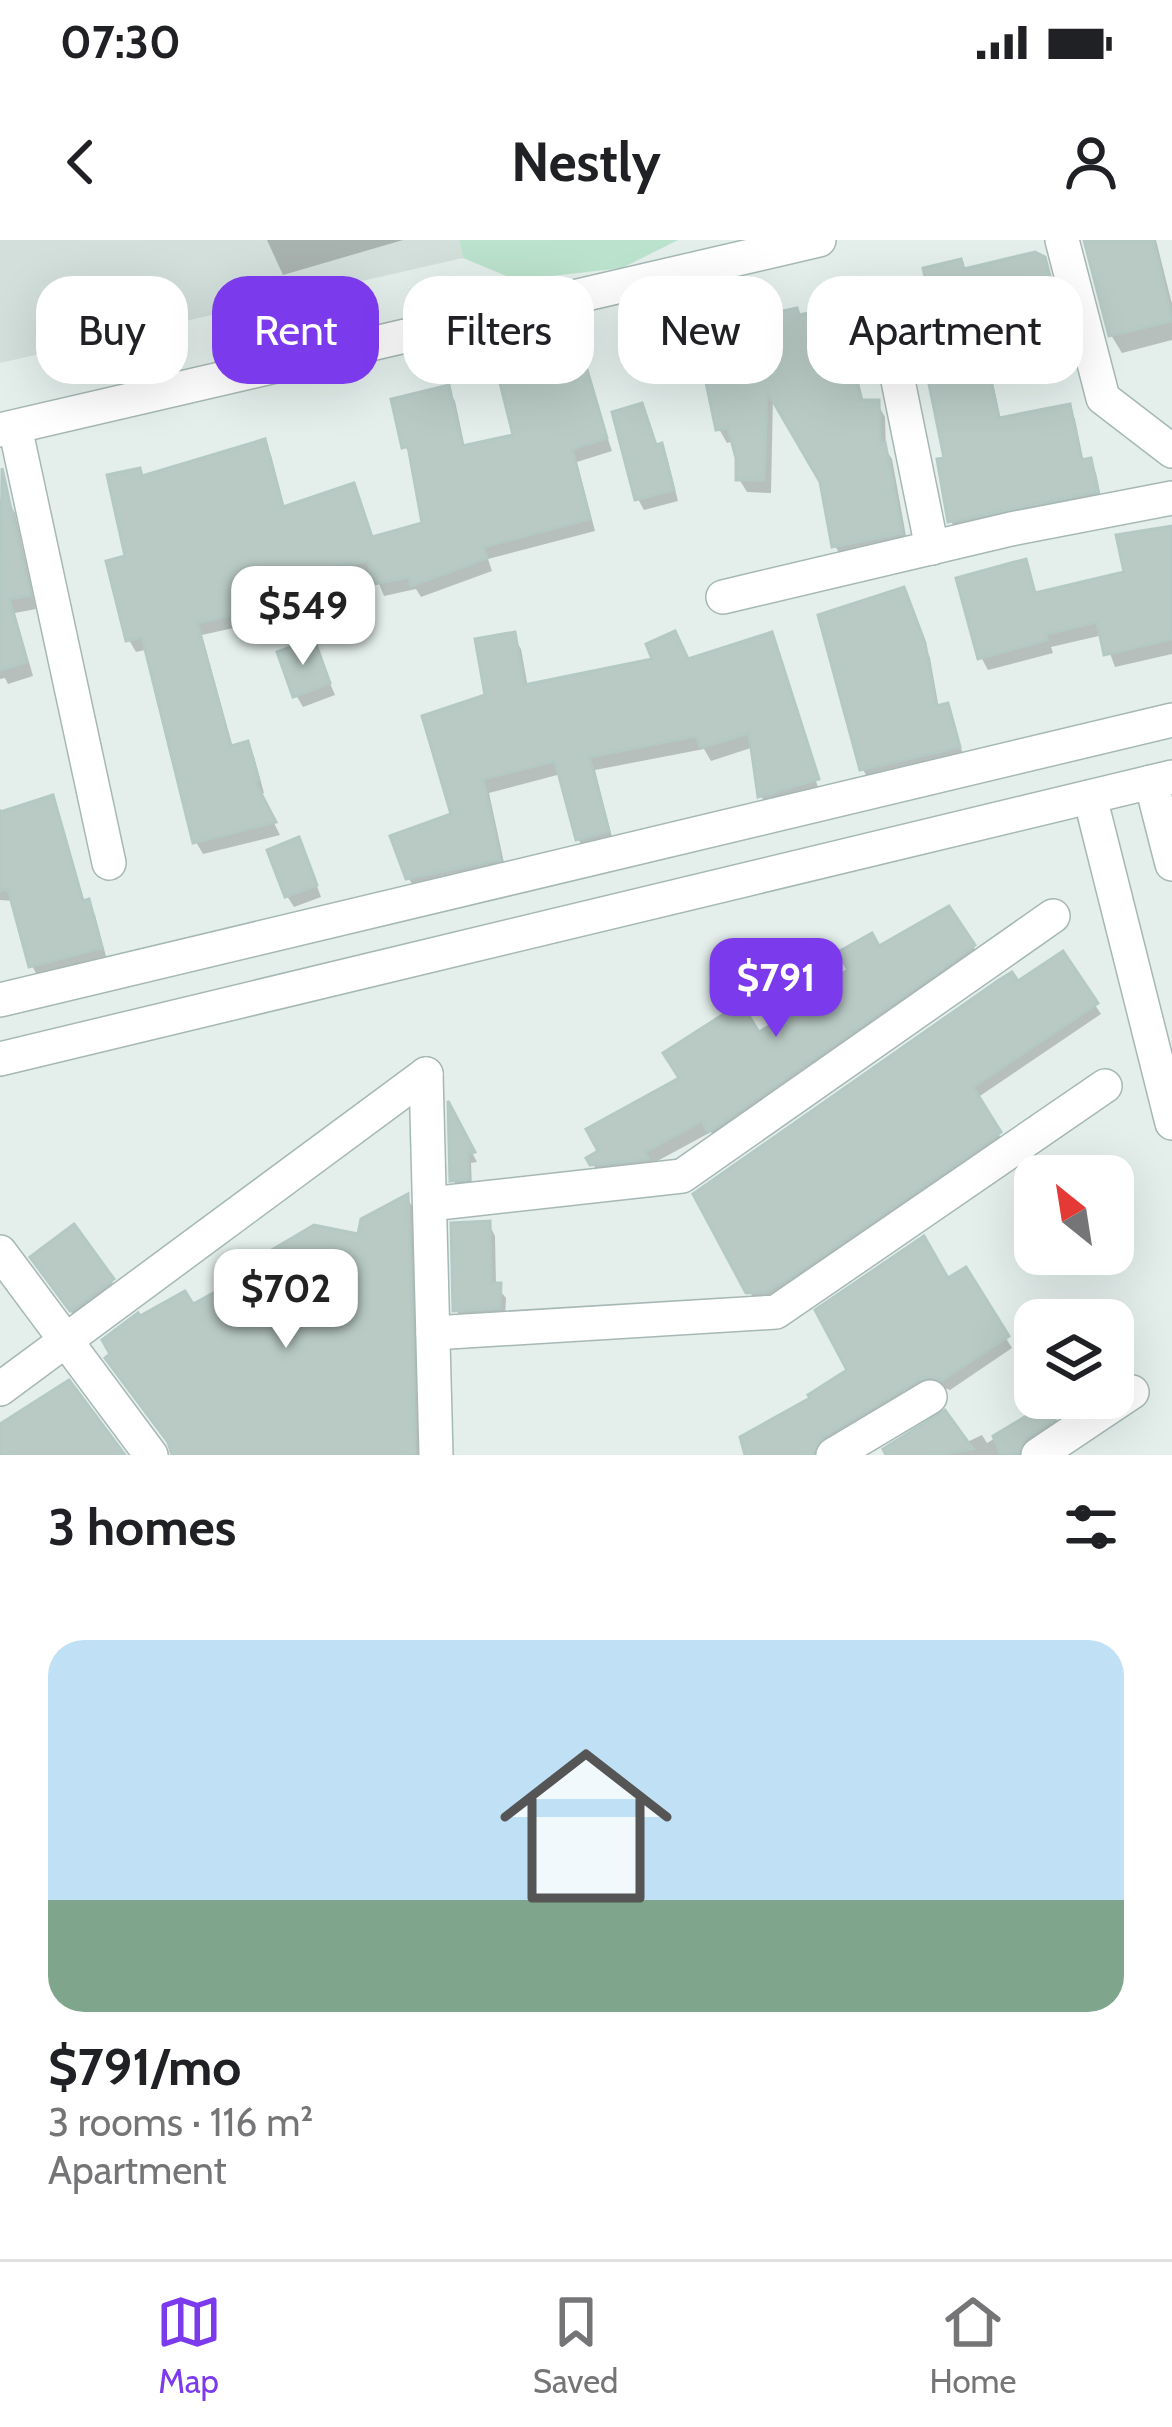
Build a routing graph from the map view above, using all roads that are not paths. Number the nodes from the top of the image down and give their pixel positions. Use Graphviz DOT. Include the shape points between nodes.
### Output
graph roads {
  1 [pos="819,240"];
  2 [pos="1062,240"];
  3 [pos="900,384"];
  4 [pos="8,428"];
  5 [pos="1172,451"];
  6 [pos="1172,498"];
  7 [pos="932,548"];
  8 [pos="723,597"];
  9 [pos="1172,720"];
  10 [pos="1162,779"];
  11 [pos="1090,797"];
  12 [pos="109,862"];
  13 [pos="1172,864"];
  14 [pos="1053,916"];
  15 [pos="253,940"];
  16 [pos="268,995"];
  17 [pos="0,1000"];
  18 [pos="0,1059"];
  19 [pos="1105,1086"];
  20 [pos="1172,1124"];
  21 [pos="430,1204"];
  22 [pos="0,1252"];
  23 [pos="433,1333"];
  24 [pos="66,1341"];
  25 [pos="0,1389"];
  26 [pos="930,1396"];
  27 [pos="1092,1419"];
  28 [pos="151,1455"];
  29 [pos="436,1455"];
  30 [pos="833,1455"];
  31 [pos="1038,1455"];
  1 -- 4 [label="street"];
  2 -- 5 [label="street" via="1103,398"];
  3 -- 7 [label="street"];
  4 -- 12 [label="street"];
  6 -- 7 [label="street"];
  7 -- 8 [label="street"];
  9 -- 15 [label="street"];
  10 -- 11 [label="street"];
  10 -- 13 [label="street"];
  11 -- 16 [label="street"];
  11 -- 20 [label="street"];
  14 -- 21 [label="street" via="682,1176"];
  15 -- 16 [label="street"];
  15 -- 17 [label="street"];
  16 -- 18 [label="street"];
  19 -- 23 [label="street" via="776,1312"];
  21 -- 23 [label="street"];
  21 -- 24 [label="street" via="426,1074"];
  22 -- 24 [label="street"];
  23 -- 29 [label="street"];
  24 -- 25 [label="street"];
  24 -- 28 [label="street"];
  26 -- 30 [label="street"];
  27 -- 31 [label="street"];
}
